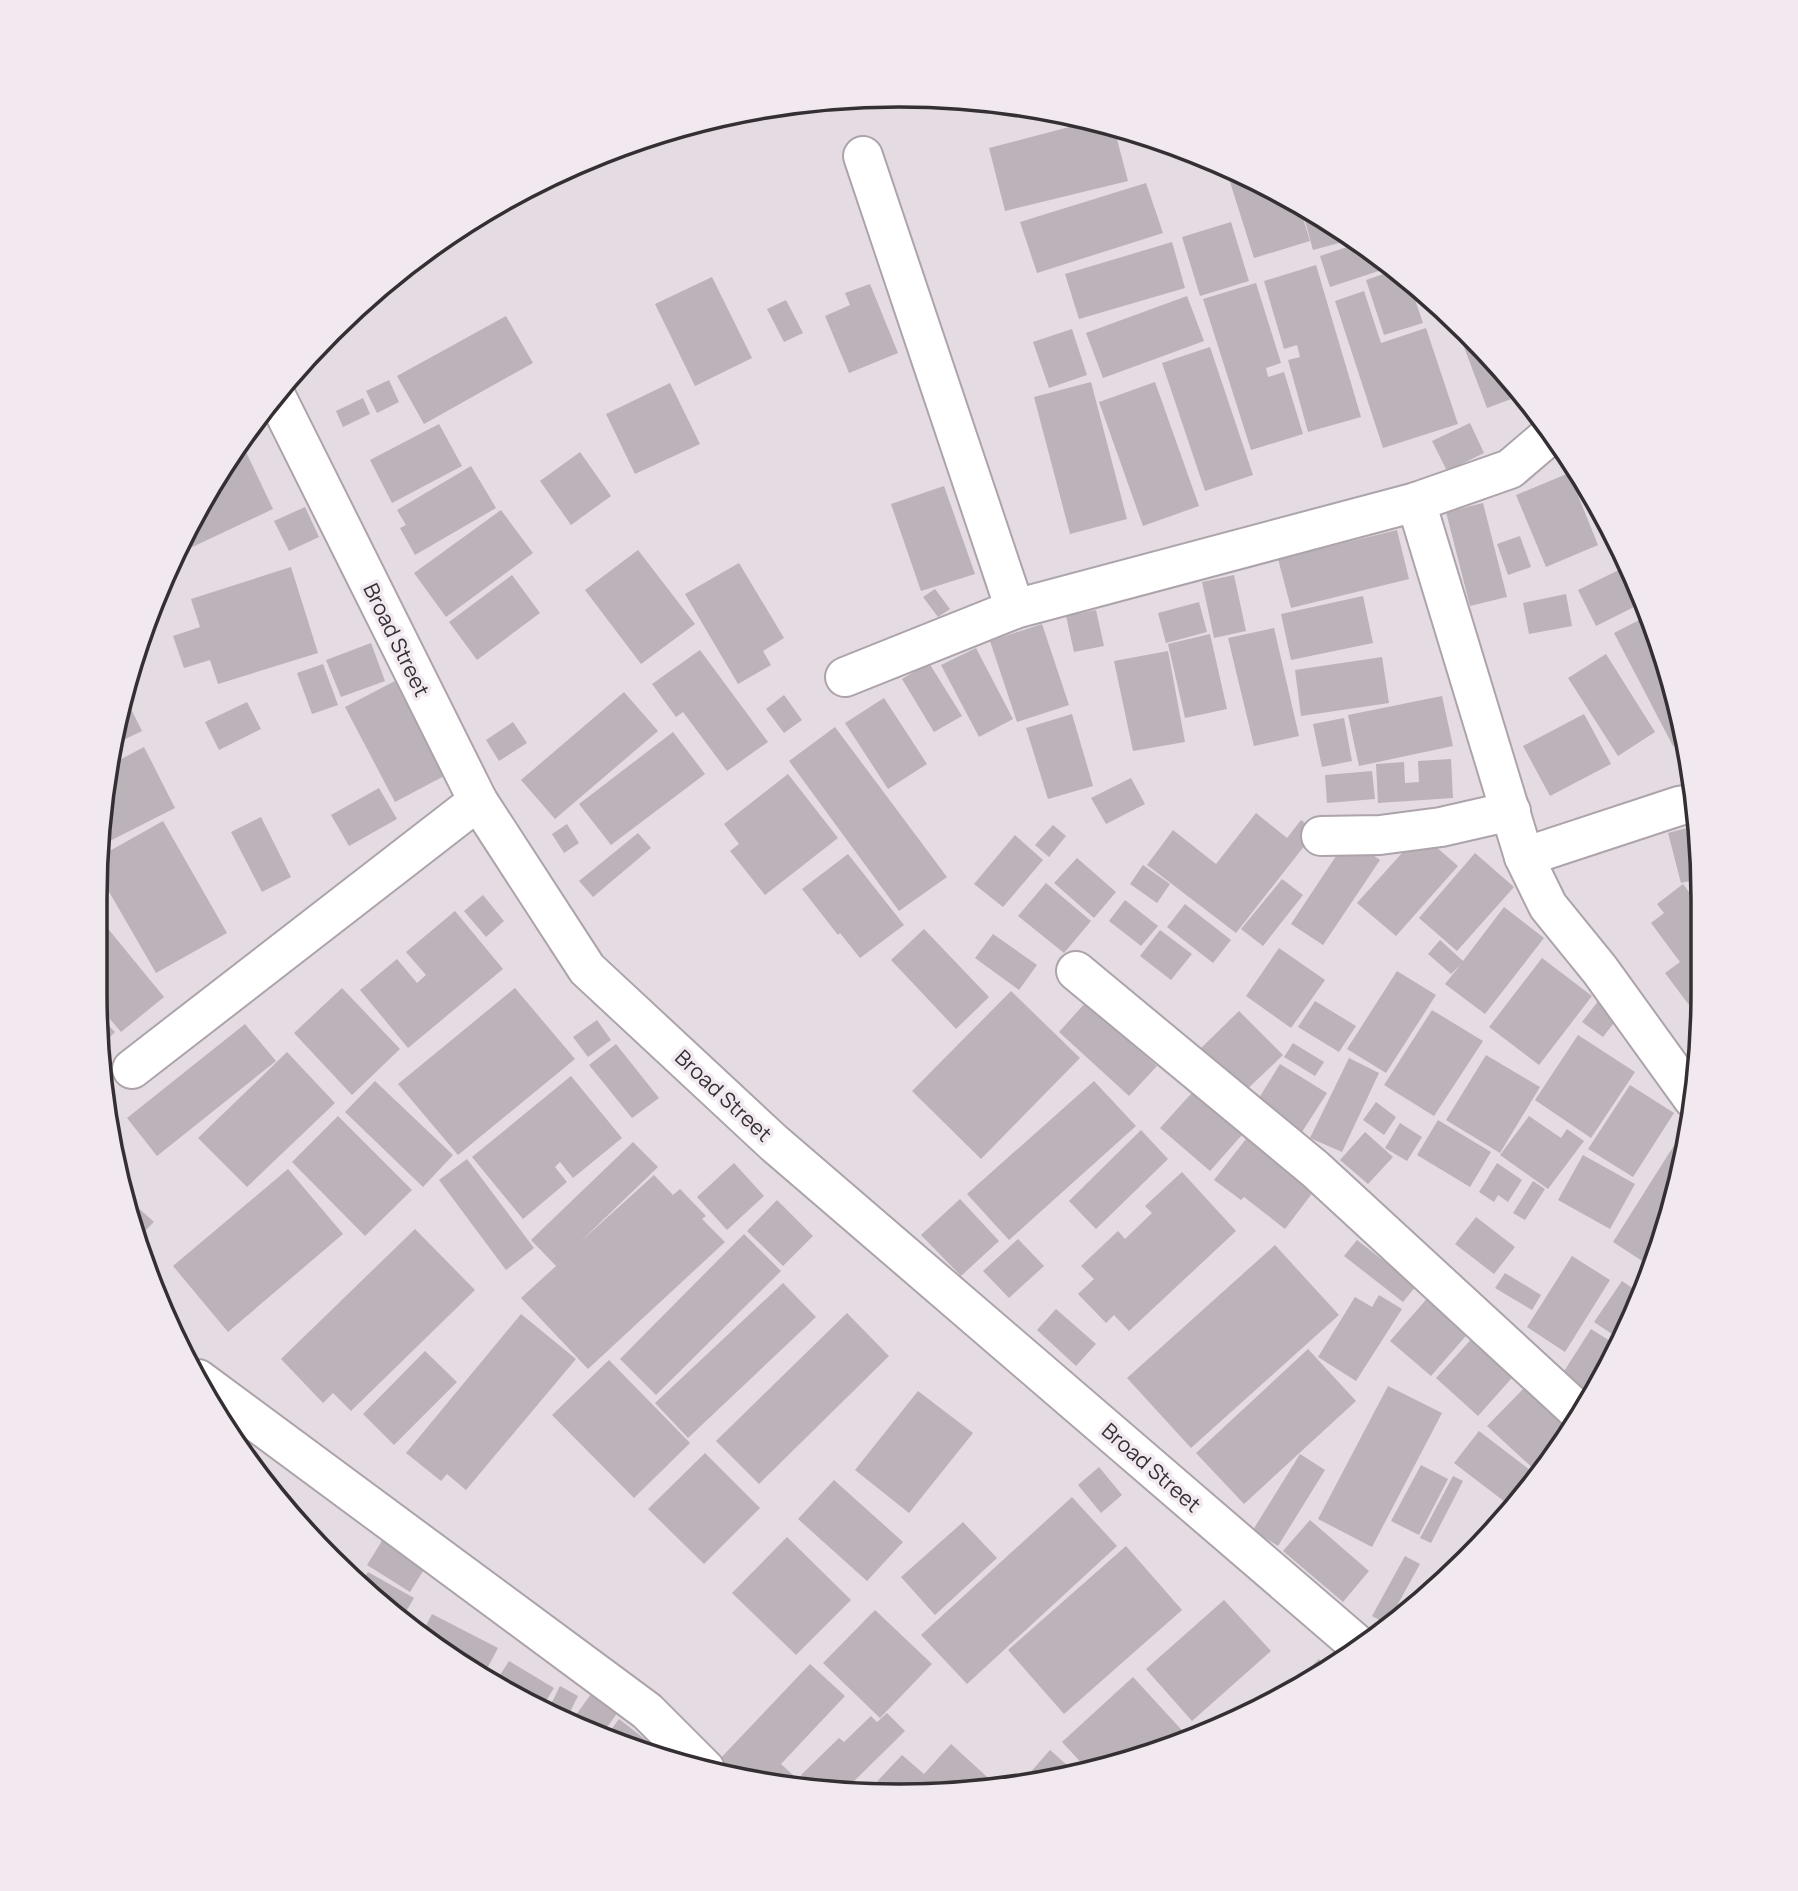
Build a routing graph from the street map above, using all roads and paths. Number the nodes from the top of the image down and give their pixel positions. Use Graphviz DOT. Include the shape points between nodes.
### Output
graph roads {
  1 [pos="863,156"];
  2 [pos="280,405"];
  3 [pos="1544,440"];
  4 [pos="1416,502"];
  5 [pos="1015,608"];
  6 [pos="845,677"];
  7 [pos="478,800"];
  8 [pos="1685,805"];
  9 [pos="1511,811"];
  10 [pos="1321,836"];
  11 [pos="1524,857"];
  12 [pos="1076,971"];
  13 [pos="131,1069"];
  14 [pos="1685,1088"];
  15 [pos="215,1392"];
  16 [pos="1573,1407"];
  17 [pos="1353,1641"];
  18 [pos="693,1757"];
  1 -- 5 [label="street"];
  2 -- 7 [label="street, Broad Street"];
  3 -- 4 [label="street" via="1510,469"];
  4 -- 5 [label="street"];
  4 -- 9 [label="street"];
  5 -- 6 [label="street"];
  7 -- 13 [label="street"];
  7 -- 17 [label="street, Broad Street" via="587,969 774,1143"];
  8 -- 11 [label="street"];
  9 -- 10 [label="street" via="1441,827"];
  9 -- 11 [label="street"];
  11 -- 14 [label="street" via="1548,906"];
  12 -- 16 [label="street" via="1315,1169"];
  15 -- 18 [label="street" via="647,1711"];
}
